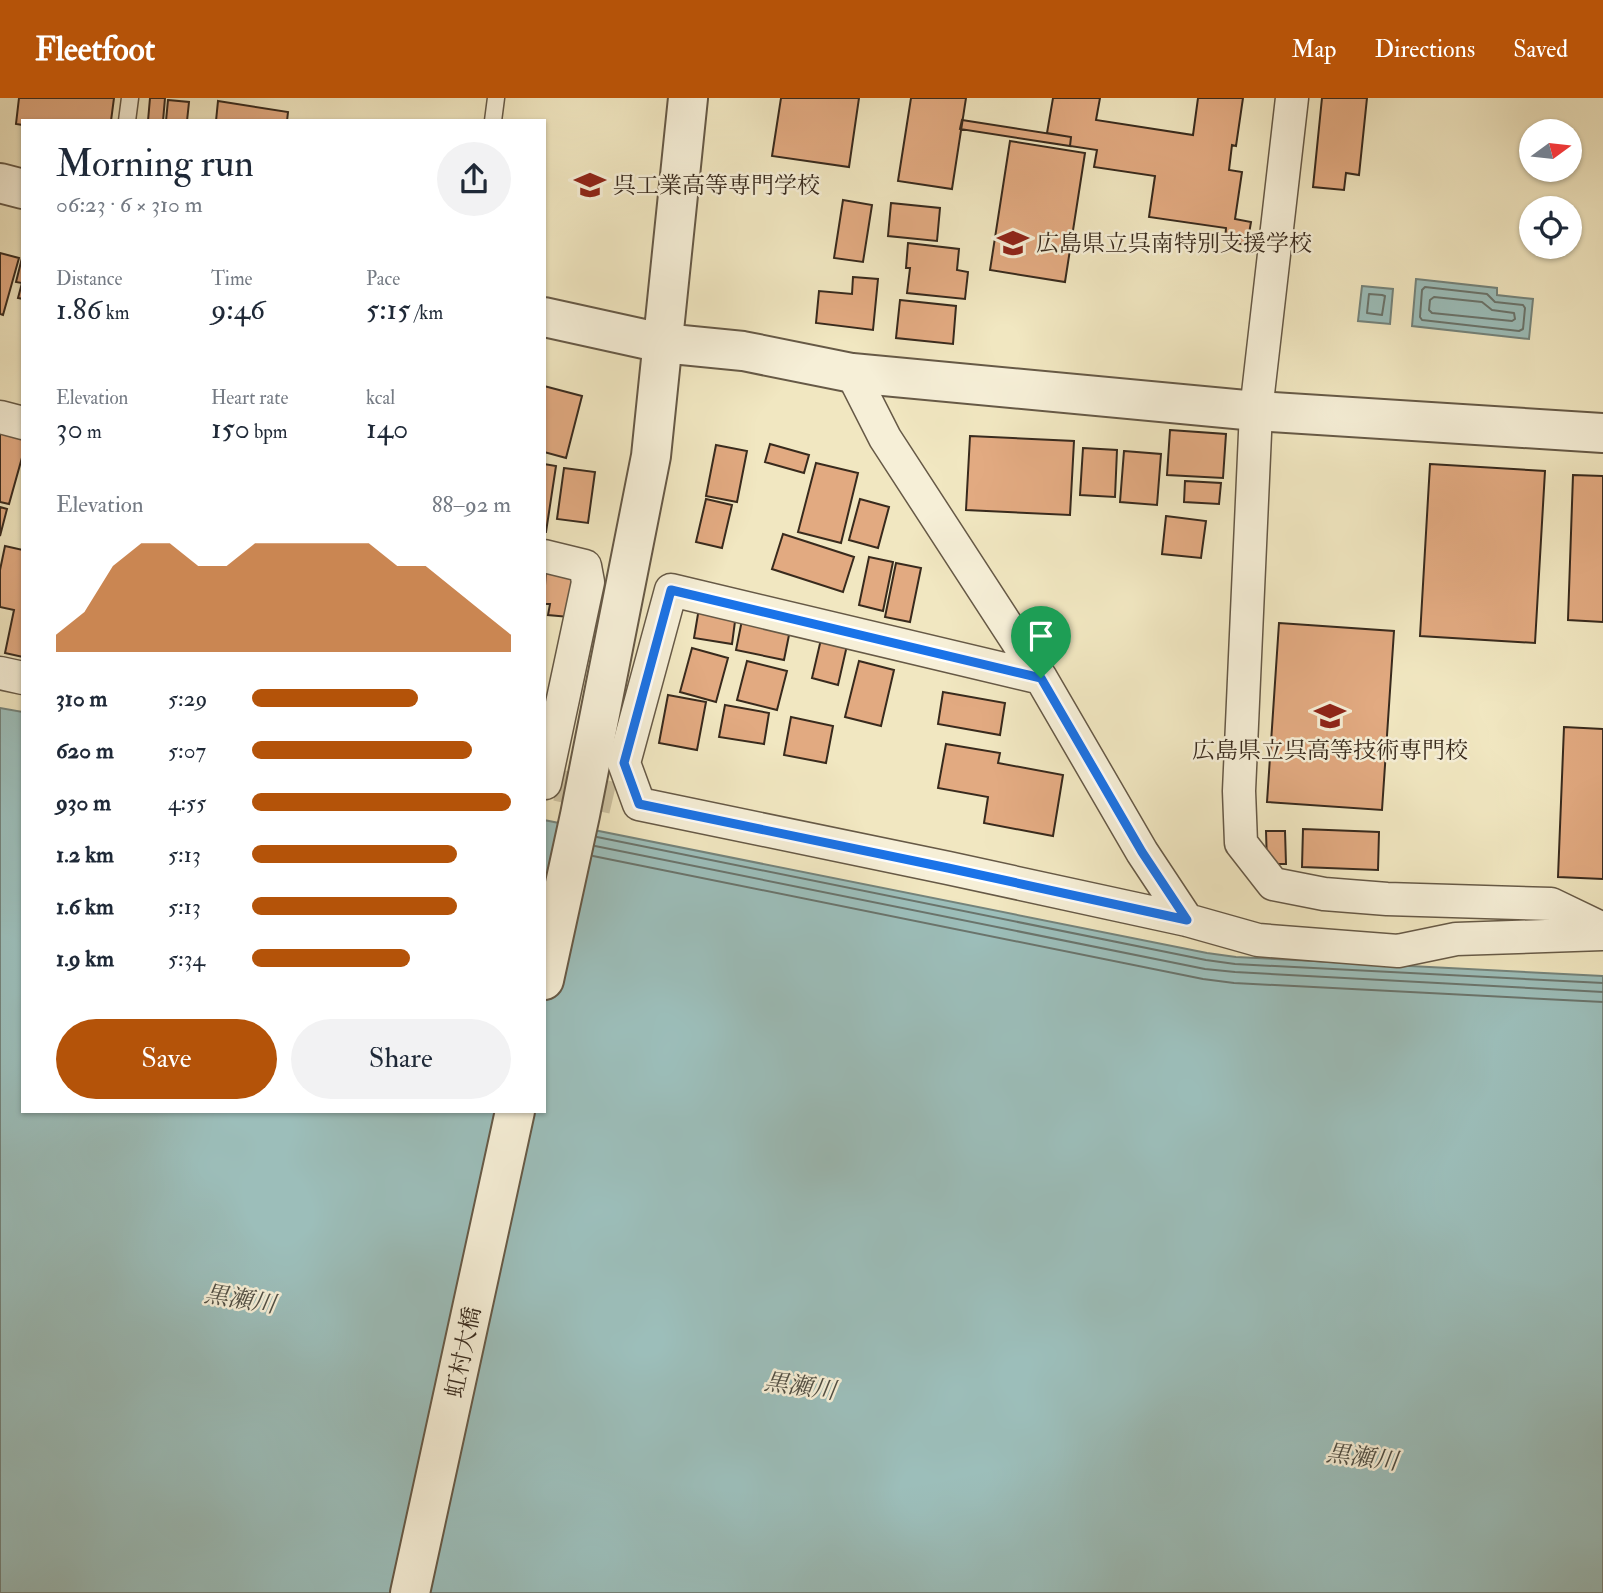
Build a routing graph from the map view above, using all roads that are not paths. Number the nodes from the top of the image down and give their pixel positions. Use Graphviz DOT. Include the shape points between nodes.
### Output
graph roads {
  1 [pos="130,98"];
  2 [pos="496,98"];
  3 [pos="688,98"];
  4 [pos="1292,98"];
  5 [pos="127,119"];
  6 [pos="493,119"];
  7 [pos="0,183"];
  8 [pos="21,188"];
  9 [pos="546,317"];
  10 [pos="662,343"];
  11 [pos="852,373"];
  12 [pos="1256,411"];
  13 [pos="0,417"];
  14 [pos="21,422"];
  15 [pos="1603,433"];
  16 [pos="546,556"];
  17 [pos="0,673"];
  18 [pos="21,678"];
  19 [pos="1041,678"];
  20 [pos="580,794"];
  21 [pos="1187,920"];
  22 [pos="1603,929"];
  23 [pos="1603,934"];
  24 [pos="546,970"];
  25 [pos="515,1113"];
  26 [pos="410,1593"];
  1 -- 5 [label="lane"];
  2 -- 6 [label="lane"];
  3 -- 10 [label="street"];
  4 -- 12 [label="street"];
  7 -- 8 [label="street"];
  9 -- 10 [label="street"];
  10 -- 11 [label="street" via="743,351"];
  10 -- 20 [label="street" via="651,456"];
  11 -- 12 [label="street"];
  11 -- 19 [label="street" via="885,438"];
  12 -- 15 [label="street"];
  12 -- 22 [label="street" via="1241,843 1273,884 1387,899 1551,904"];
  13 -- 14 [label="street"];
  16 -- 20 [label="street" via="585,566 588,583"];
  17 -- 18 [label="street"];
  19 -- 20 [label="street" via="671,590 624,763"];
  19 -- 21 [label="street"];
  20 -- 21 [label="street"];
  20 -- 24 [label="street"];
  21 -- 23 [label="street" via="1258,940 1398,951 1456,939"];
  25 -- 26 [label="street, 虹村大橋"];
}
